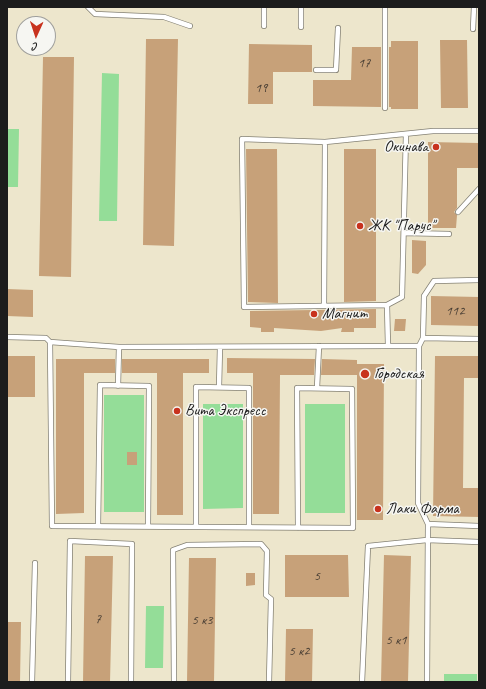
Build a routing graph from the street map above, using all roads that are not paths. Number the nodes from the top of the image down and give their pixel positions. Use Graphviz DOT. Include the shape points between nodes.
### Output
graph roads {
  1 [pos="88,7"];
  2 [pos="264,7"];
  3 [pos="301,7"];
  4 [pos="384,7"];
  5 [pos="474,7"];
  6 [pos="190,26"];
  7 [pos="264,26"];
  8 [pos="301,27"];
  9 [pos="338,28"];
  10 [pos="473,29"];
  11 [pos="316,70"];
  12 [pos="385,108"];
  13 [pos="479,131"];
  14 [pos="406,134"];
  15 [pos="325,142"];
  16 [pos="479,189"];
  17 [pos="458,212"];
  18 [pos="404,233"];
  19 [pos="449,234"];
  20 [pos="479,280"];
  21 [pos="387,305"];
  22 [pos="324,306"];
  23 [pos="7,337"];
  24 [pos="423,338"];
  25 [pos="479,339"];
  26 [pos="50,342"];
  27 [pos="319,346"];
  28 [pos="388,346"];
  29 [pos="419,346"];
  30 [pos="119,347"];
  31 [pos="220,347"];
  32 [pos="118,386"];
  33 [pos="219,387"];
  34 [pos="317,388"];
  35 [pos="428,524"];
  36 [pos="98,526"];
  37 [pos="148,526"];
  38 [pos="479,526"];
  39 [pos="196,527"];
  40 [pos="249,527"];
  41 [pos="298,528"];
  42 [pos="427,540"];
  43 [pos="479,542"];
  44 [pos="35,562"];
  45 [pos="32,682"];
  46 [pos="68,682"];
  47 [pos="130,682"];
  48 [pos="174,682"];
  49 [pos="269,682"];
  50 [pos="362,682"];
  51 [pos="427,682"];
  1 -- 6 [label="lane" via="95,14 164,17"];
  2 -- 7 [label="lane"];
  3 -- 8 [label="lane"];
  4 -- 12 [label="lane"];
  5 -- 10 [label="lane"];
  9 -- 11 [label="lane" via="336,70"];
  13 -- 14 [label="lane"];
  14 -- 15 [label="lane"];
  14 -- 18 [label="lane"];
  15 -- 22 [label="lane"];
  15 -- 22 [label="lane" via="242,139 244,307"];
  16 -- 17 [label="lane"];
  18 -- 19 [label="lane"];
  18 -- 21 [label="lane" via="402,297"];
  20 -- 24 [label="lane" via="434,281 424,296"];
  21 -- 22 [label="lane"];
  21 -- 28 [label="lane"];
  23 -- 26 [label="lane" via="46,338"];
  24 -- 25 [label="lane"];
  24 -- 29 [label="lane"];
  26 -- 30 [label="lane"];
  26 -- 36 [label="lane" via="52,526"];
  27 -- 28 [label="lane"];
  27 -- 31 [label="lane"];
  27 -- 34 [label="lane"];
  28 -- 29 [label="lane"];
  29 -- 35 [label="lane" via="418,503"];
  30 -- 31 [label="lane"];
  30 -- 32 [label="lane"];
  31 -- 33 [label="lane"];
  32 -- 36 [label="lane" via="100,385"];
  32 -- 37 [label="lane" via="149,386"];
  33 -- 39 [label="lane" via="196,387"];
  33 -- 40 [label="lane" via="249,388"];
  34 -- 41 [label="lane" via="297,388"];
  34 -- 41 [label="lane" via="352,389 354,528"];
  35 -- 38 [label="lane"];
  35 -- 42 [label="lane"];
  36 -- 37 [label="lane"];
  37 -- 39 [label="lane"];
  39 -- 40 [label="lane"];
  40 -- 41 [label="lane"];
  42 -- 43 [label="lane"];
  42 -- 50 [label="lane" via="368,546"];
  42 -- 51 [label="lane"];
  44 -- 45 [label="lane"];
  46 -- 47 [label="lane" via="70,542 132,544"];
  48 -- 49 [label="lane" via="173,550 187,546 257,544 261,544 267,551 266,595 270,598"];
}
